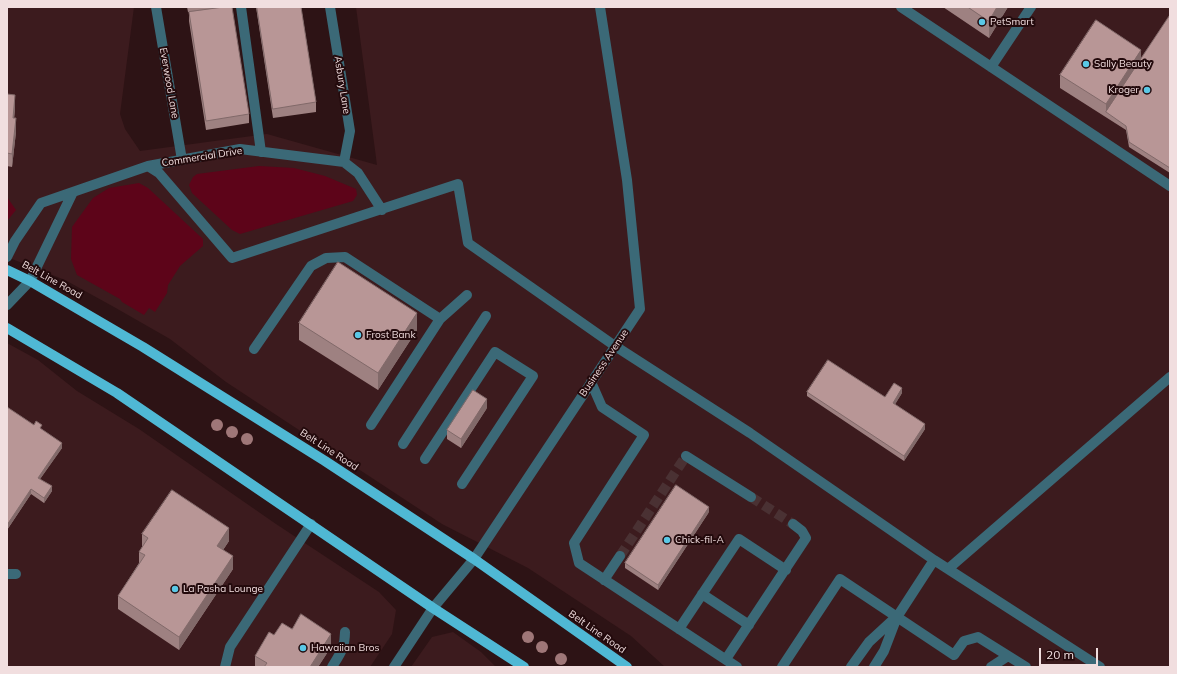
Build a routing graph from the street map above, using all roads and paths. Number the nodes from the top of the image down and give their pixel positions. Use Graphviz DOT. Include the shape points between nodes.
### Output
graph roads {
  1 [pos="156,7"];
  2 [pos="241,7"];
  3 [pos="330,7"];
  4 [pos="600,7"];
  5 [pos="901,7"];
  6 [pos="1031,7"];
  7 [pos="991,67"];
  8 [pos="261,152"];
  9 [pos="182,160"];
  10 [pos="344,162"];
  11 [pos="148,166"];
  12 [pos="1170,186"];
  13 [pos="73,192"];
  14 [pos="382,210"];
  15 [pos="7,257"];
  16 [pos="7,270"];
  17 [pos="30,281"];
  18 [pos="467,295"];
  19 [pos="7,305"];
  20 [pos="486,316"];
  21 [pos="440,319"];
  22 [pos="7,328"];
  23 [pos="615,346"];
  24 [pos="254,349"];
  25 [pos="1170,377"];
  26 [pos="592,382"];
  27 [pos="371,425"];
  28 [pos="403,444"];
  29 [pos="686,456"];
  30 [pos="425,459"];
  31 [pos="462,484"];
  32 [pos="751,497"];
  33 [pos="310,524"];
  34 [pos="793,524"];
  35 [pos="620,556"];
  36 [pos="474,560"];
  37 [pos="934,560"];
  38 [pos="948,569"];
  39 [pos="786,570"];
  40 [pos="604,580"];
  41 [pos="702,594"];
  42 [pos="433,608"];
  43 [pos="897,617"];
  44 [pos="749,625"];
  45 [pos="679,629"];
  46 [pos="345,632"];
  47 [pos="1008,656"];
  48 [pos="726,660"];
  49 [pos="225,667"];
  50 [pos="332,667"];
  51 [pos="394,667"];
  52 [pos="524,667"];
  53 [pos="627,667"];
  54 [pos="737,667"];
  55 [pos="782,667"];
  56 [pos="851,667"];
  57 [pos="874,667"];
  58 [pos="991,667"];
  59 [pos="1026,667"];
  60 [pos="1100,667"];
  1 -- 9 [label="street, Everwood Lane"];
  2 -- 8 [label="street"];
  3 -- 10 [label="street, Asbury Lane" via="350,131"];
  4 -- 23 [label="street, Business Avenue" via="627,180 640,308"];
  5 -- 7 [label="street"];
  6 -- 7 [label="street"];
  7 -- 12 [label="street"];
  8 -- 9 [label="street, Commercial Drive" via="240,149"];
  8 -- 10 [label="street, Commercial Drive"];
  9 -- 11 [label="street, Commercial Drive"];
  10 -- 14 [label="street" via="358,173"];
  11 -- 13 [label="street, Commercial Drive"];
  11 -- 14 [label="street" via="159,173 232,258"];
  13 -- 15 [label="street, Commercial Drive" via="41,203"];
  13 -- 17 [label="street"];
  14 -- 23 [label="street" via="458,184 468,243"];
  16 -- 17 [label="main road, Belt Line Road"];
  17 -- 19 [label="street"];
  17 -- 36 [label="main road, Belt Line Road" via="143,347 325,461"];
  18 -- 21 [label="street"];
  20 -- 28 [label="street"];
  21 -- 24 [label="street" via="345,257 326,258 311,266"];
  21 -- 27 [label="street"];
  22 -- 33 [label="main road" via="117,393"];
  23 -- 26 [label="street, Business Avenue"];
  23 -- 37 [label="street" via="750,433"];
  25 -- 38 [label="street"];
  26 -- 36 [label="street, Business Avenue"];
  26 -- 40 [label="street" via="602,407 644,435 574,543 579,563"];
  29 -- 32 [label="street"];
  30 -- 31 [label="street" via="495,352 533,376"];
  33 -- 42 [label="main road"];
  33 -- 49 [label="street" via="230,647"];
  34 -- 39 [label="street" via="806,538"];
  35 -- 40 [label="street"];
  36 -- 42 [label="street, Business Avenue"];
  36 -- 53 [label="main road, Belt Line Road"];
  37 -- 38 [label="street"];
  37 -- 43 [label="street"];
  38 -- 60 [label="street"];
  39 -- 41 [label="street" via="739,539"];
  39 -- 44 [label="street"];
  40 -- 45 [label="street"];
  41 -- 44 [label="street"];
  41 -- 45 [label="street"];
  42 -- 51 [label="street, Business Avenue"];
  42 -- 52 [label="main road"];
  43 -- 47 [label="street" via="954,655 964,641 978,637"];
  43 -- 55 [label="street" via="840,579"];
  43 -- 56 [label="street" via="868,642"];
  43 -- 57 [label="street" via="884,651"];
  44 -- 48 [label="street"];
  45 -- 48 [label="street"];
  46 -- 50 [label="street" via="342,652"];
  47 -- 58 [label="street"];
  47 -- 59 [label="street"];
  48 -- 54 [label="street"];
}
